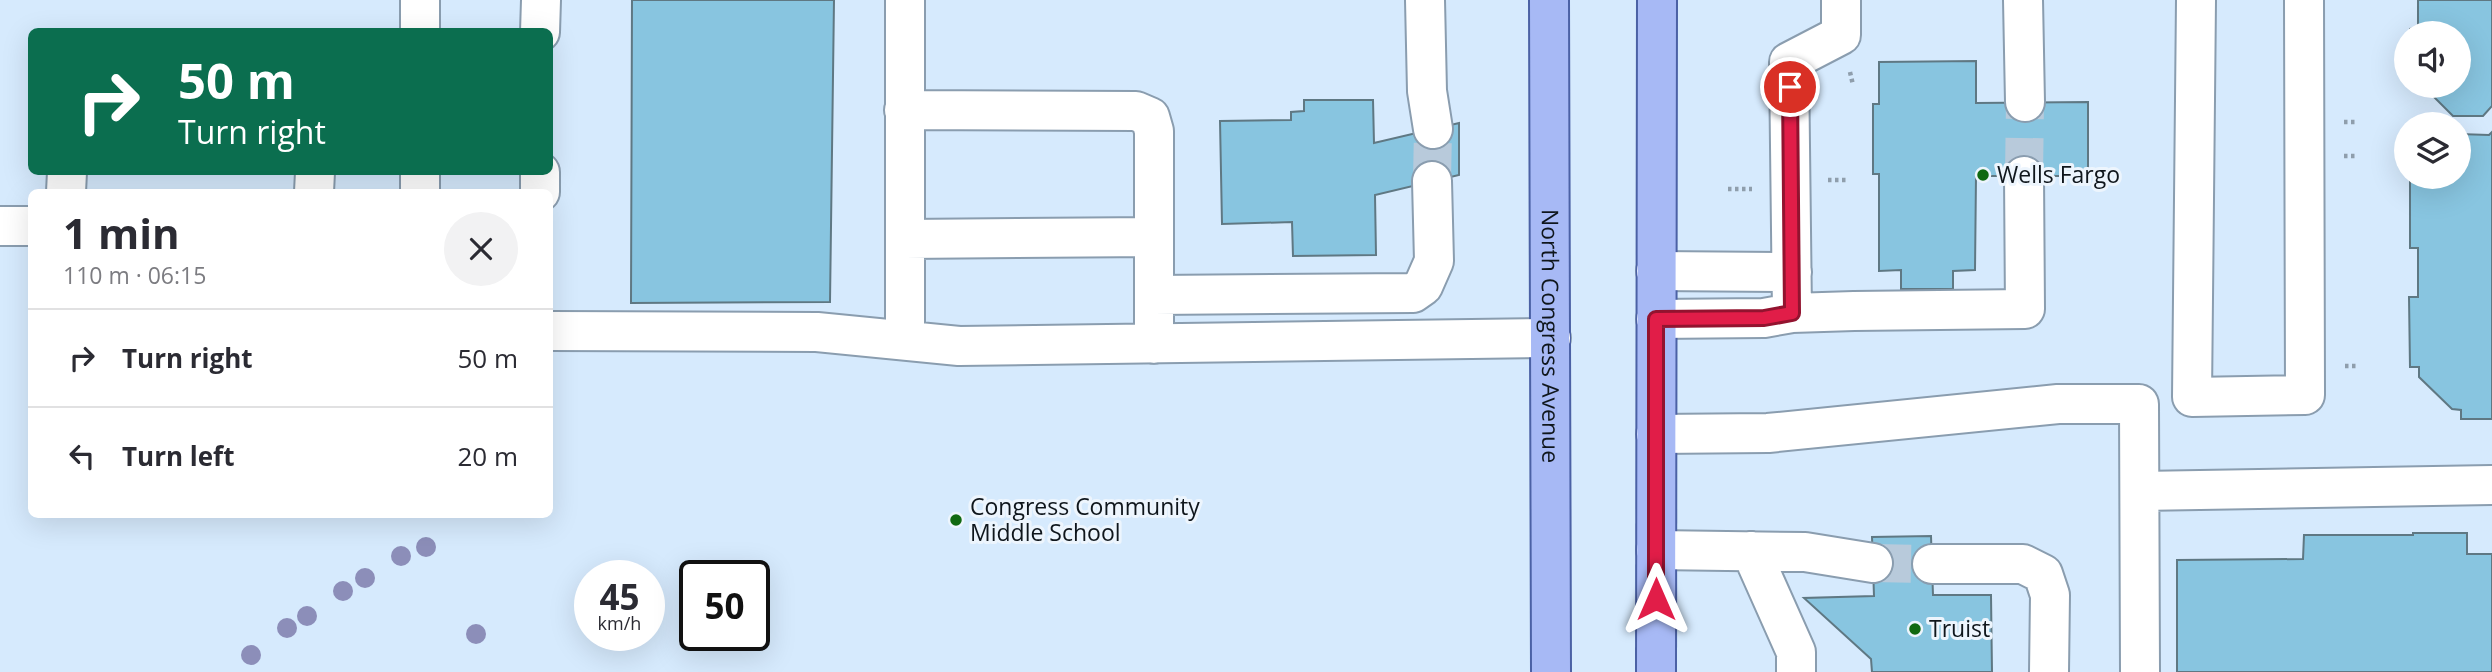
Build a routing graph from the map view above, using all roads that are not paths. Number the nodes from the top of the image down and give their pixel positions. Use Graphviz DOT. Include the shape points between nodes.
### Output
graph roads {
  1 [pos="420,0"];
  2 [pos="541,0"];
  3 [pos="905,0"];
  4 [pos="1549,0"];
  5 [pos="1657,0"];
  6 [pos="1841,0"];
  7 [pos="2023,0"];
  8 [pos="2196,0"];
  9 [pos="2304,0"];
  10 [pos="1425,1"];
  11 [pos="420,28"];
  12 [pos="540,28"];
  13 [pos="2025,102"];
  14 [pos="904,110"];
  15 [pos="1433,129"];
  16 [pos="2024,176"];
  17 [pos="1432,181"];
  18 [pos="0,226"];
  19 [pos="28,226"];
  20 [pos="1154,237"];
  21 [pos="905,239"];
  22 [pos="1656,271"];
  23 [pos="1792,272"];
  24 [pos="1154,295"];
  25 [pos="1792,313"];
  26 [pos="1656,319"];
  27 [pos="553,331"];
  28 [pos="1551,338"];
  29 [pos="905,339"];
  30 [pos="1154,344"];
  31 [pos="2192,397"];
  32 [pos="2139,404"];
  33 [pos="1656,434"];
  34 [pos="2492,485"];
  35 [pos="2141,491"];
  36 [pos="1656,550"];
  37 [pos="1751,551"];
  38 [pos="1873,564"];
  39 [pos="1932,564"];
  40 [pos="1551,672"];
  41 [pos="1656,672"];
  42 [pos="1796,672"];
  43 [pos="2049,672"];
  44 [pos="2140,672"];
  1 -- 11 [label="street"];
  2 -- 12 [label="street"];
  3 -- 14 [label="street"];
  4 -- 28 [label="main road, North Congress Avenue"];
  5 -- 22 [label="main road"];
  6 -- 23 [label="street" via="1841,36 1790,62"];
  7 -- 13 [label="street"];
  8 -- 31 [label="street"];
  9 -- 31 [label="street" via="2305,395"];
  10 -- 15 [label="street" via="1427,91"];
  14 -- 20 [label="street" via="1136,111 1150,117 1154,131"];
  14 -- 21 [label="street"];
  16 -- 25 [label="street" via="2025,309"];
  17 -- 24 [label="street" via="1434,261 1423,286 1413,293"];
  18 -- 19 [label="street"];
  20 -- 21 [label="street"];
  20 -- 24 [label="street"];
  21 -- 29 [label="street"];
  22 -- 23 [label="street"];
  22 -- 26 [label="main road"];
  23 -- 25 [label="street"];
  24 -- 30 [label="street"];
  25 -- 26 [label="street" via="1764,318"];
  26 -- 33 [label="main road"];
  27 -- 29 [label="street" via="817,332"];
  28 -- 30 [label="street"];
  28 -- 40 [label="main road, North Congress Avenue"];
  29 -- 30 [label="street" via="959,346"];
  31 -- 32 [label="street"];
  32 -- 33 [label="street" via="2058,404 1768,433"];
  32 -- 35 [label="street"];
  33 -- 36 [label="main road"];
  34 -- 35 [label="street"];
  35 -- 44 [label="street"];
  36 -- 37 [label="street"];
  36 -- 41 [label="main road"];
  37 -- 38 [label="street" via="1805,552"];
  37 -- 42 [label="street" via="1796,652"];
  39 -- 43 [label="street" via="2023,564 2043,574 2050,595"];
}
